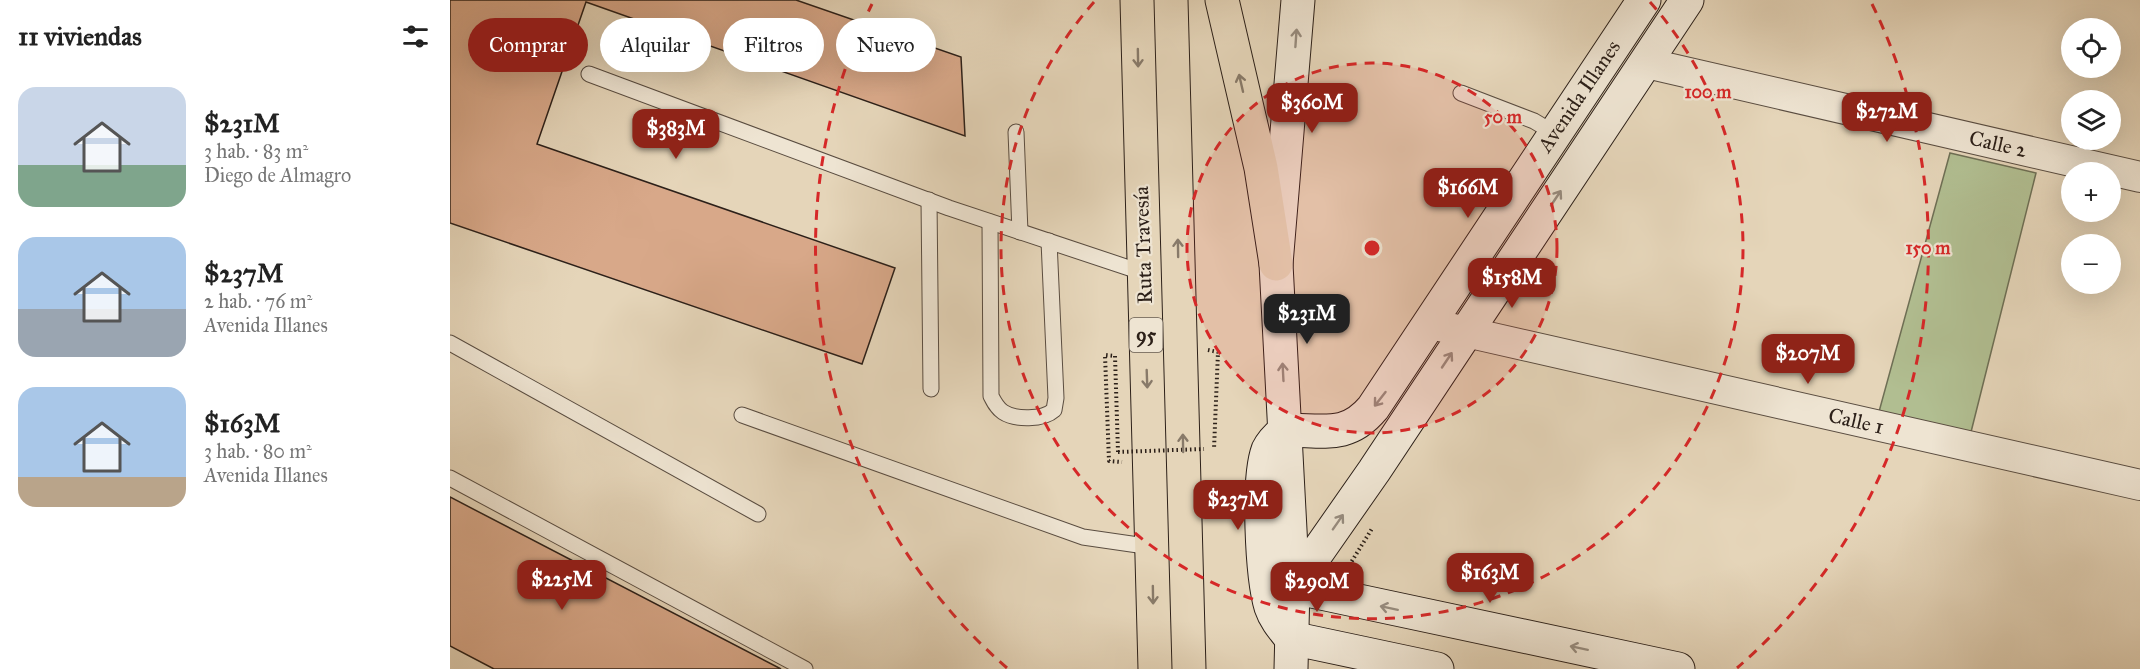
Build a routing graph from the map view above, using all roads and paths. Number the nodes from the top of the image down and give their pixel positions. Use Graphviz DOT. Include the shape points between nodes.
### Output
graph roads {
  1 [pos="1137,0"];
  2 [pos="1171,0"];
  3 [pos="1222,0"];
  4 [pos="1298,0"];
  5 [pos="1644,0"];
  6 [pos="1687,0"];
  7 [pos="1646,63"];
  8 [pos="588,74"];
  9 [pos="1461,93"];
  10 [pos="1016,132"];
  11 [pos="1554,133"];
  12 [pos="2140,177"];
  13 [pos="929,201"];
  14 [pos="990,222"];
  15 [pos="1020,232"];
  16 [pos="1049,241"];
  17 [pos="1276,264"];
  18 [pos="1144,273"];
  19 [pos="1431,324"];
  20 [pos="1466,332"];
  21 [pos="450,343"];
  22 [pos="932,389"];
  23 [pos="742,415"];
  24 [pos="1286,430"];
  25 [pos="1204,449"];
  26 [pos="1109,461"];
  27 [pos="450,478"];
  28 [pos="2140,485"];
  29 [pos="758,514"];
  30 [pos="1152,547"];
  31 [pos="1293,587"];
  32 [pos="1291,653"];
  33 [pos="1664,668"];
  34 [pos="805,669"];
  35 [pos="1155,669"];
  36 [pos="1188,669"];
  37 [pos="1437,669"];
  1 -- 18 [label="highway, Ruta Travesía / 95, one-way"];
  36 -- 2 [label="highway, Ruta Travesía / 95, one-way"];
  17 -- 3 [label="highway, one-way" via="1261,168"];
  17 -- 4 [label="main road, one-way"];
  5 -- 11 [label="main road, Avenida Illanes"];
  6 -- 7 [label="main road, Avenida Illanes"];
  7 -- 12 [label="street, Calle 2"];
  20 -- 7 [label="main road, Avenida Illanes, one-way"];
  8 -- 13 [label="lane"];
  9 -- 11 [label="lane" via="1534,121"];
  10 -- 15 [label="lane"];
  11 -- 19 [label="main road, Avenida Illanes"];
  13 -- 14 [label="lane"];
  13 -- 22 [label="lane"];
  14 -- 15 [label="lane"];
  14 -- 16 [label="lane" via="992,396 1004,413 1014,416 1041,418 1054,410"];
  15 -- 16 [label="lane"];
  16 -- 18 [label="lane"];
  24 -- 17 [label="main road, one-way"];
  18 -- 30 [label="highway, Ruta Travesía / 95, one-way"];
  19 -- 20 [label="street, Calle 1"];
  19 -- 24 [label="main road, Avenida Illanes, one-way" via="1360,424 1334,430"];
  20 -- 28 [label="street, Calle 1"];
  31 -- 20 [label="main road, Avenida Illanes, one-way"];
  21 -- 29 [label="lane"];
  23 -- 30 [label="lane" via="1083,537"];
  24 -- 31 [label="main road"];
  24 -- 32 [label="main road" via="1269,447 1262,498 1268,594"];
  25 -- 26 [label="path, bridge" via="1118,452 1115,356 1105,355"];
  27 -- 34 [label="lane"];
  30 -- 35 [label="highway, Ruta Travesía / 95, one-way"];
  31 -- 32 [label="main road"];
  33 -- 31 [label="main road, one-way"];
  32 -- 37 [label="main road"];
}
